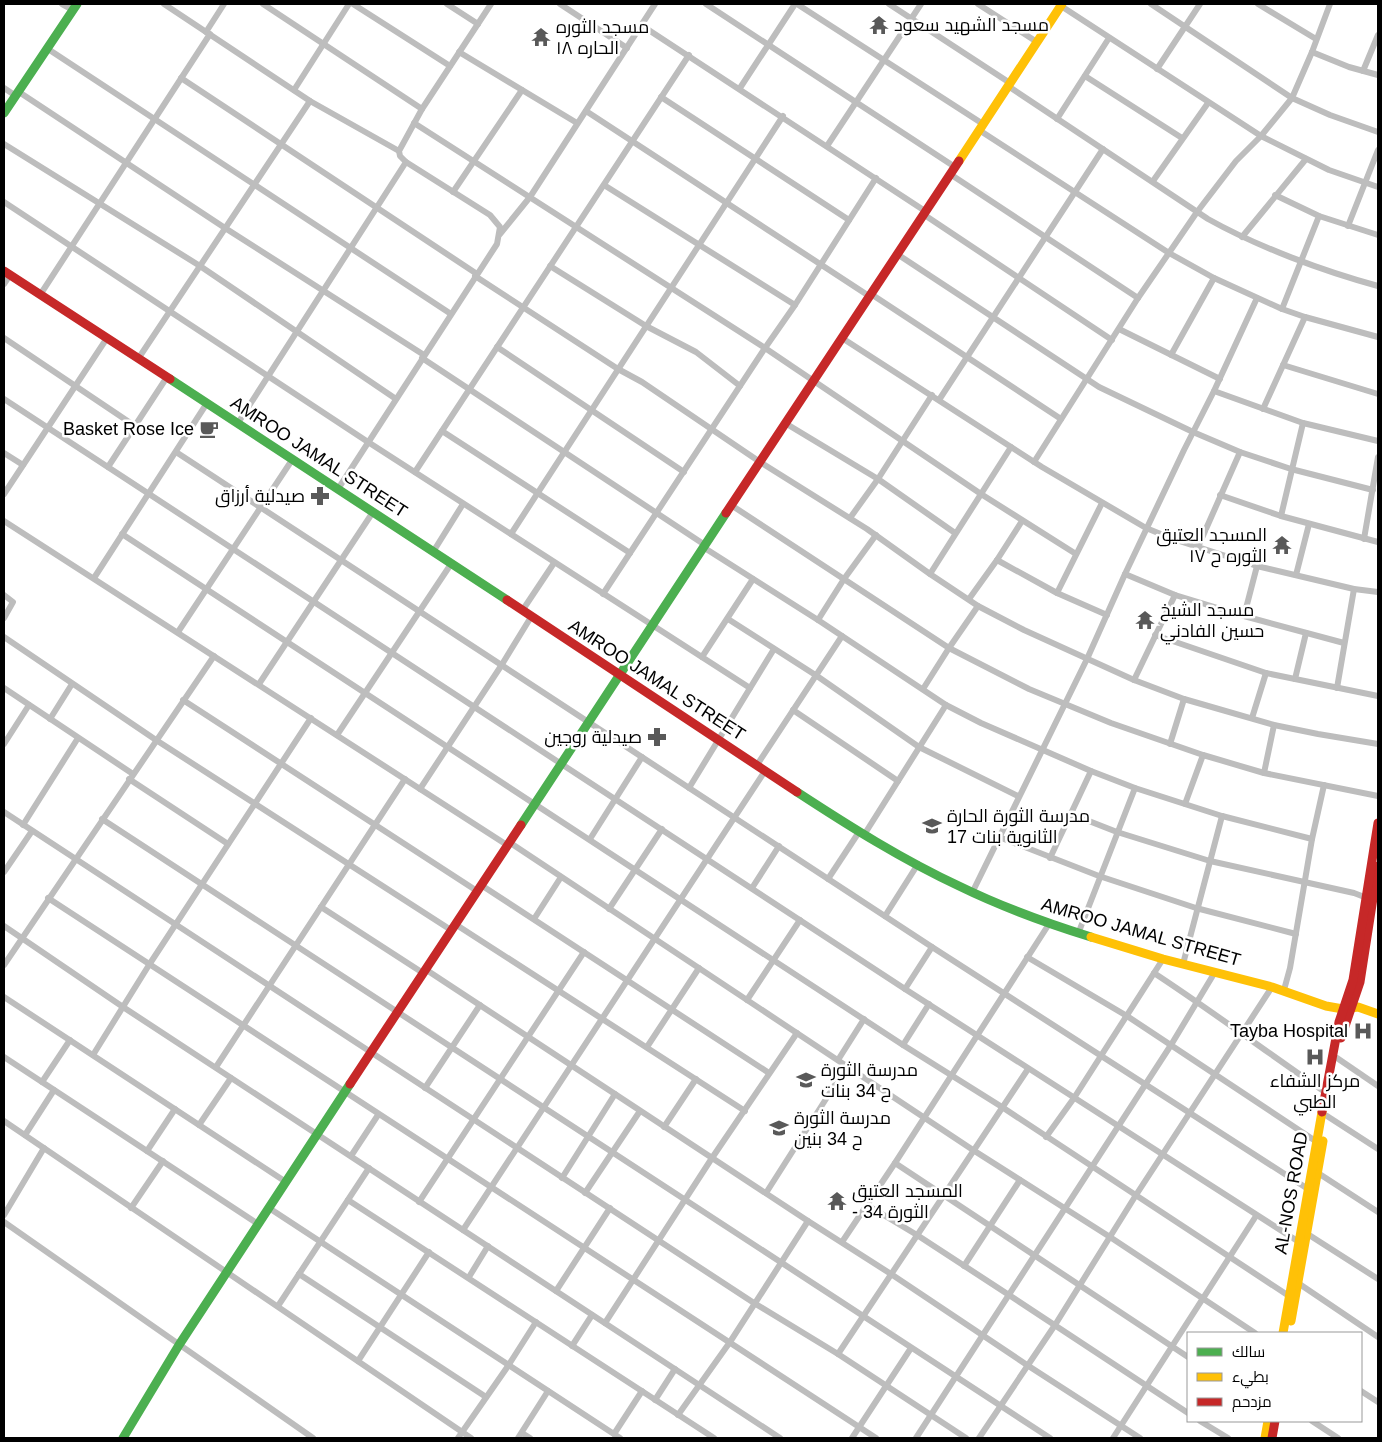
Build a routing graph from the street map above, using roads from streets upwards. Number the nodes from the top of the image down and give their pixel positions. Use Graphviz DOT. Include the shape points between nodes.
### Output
graph roads {
  1 [pos="62,4"];
  2 [pos="164,4"];
  3 [pos="224,4"];
  4 [pos="263,4"];
  5 [pos="351,4"];
  6 [pos="447,4"];
  7 [pos="491,4"];
  8 [pos="560,4"];
  9 [pos="576,4"];
  10 [pos="655,4"];
  11 [pos="706,4"];
  12 [pos="796,4"];
  13 [pos="889,4"];
  14 [pos="921,4"];
  15 [pos="978,4"];
  16 [pos="1151,4"];
  17 [pos="1200,4"];
  18 [pos="1258,4"];
  19 [pos="1330,4"];
  20 [pos="1061,5"];
  21 [pos="75,7"];
  22 [pos="571,11"];
  23 [pos="911,18"];
  24 [pos="478,24"];
  25 [pos="642,25"];
  26 [pos="1186,25"];
  27 [pos="208,33"];
  28 [pos="1378,35"];
  29 [pos="1109,38"];
  30 [pos="1316,39"];
  31 [pos="1037,42"];
  32 [pos="323,44"];
  33 [pos="768,45"];
  34 [pos="627,48"];
  35 [pos="48,49"];
  36 [pos="459,52"];
  37 [pos="1312,52"];
  38 [pos="689,55"];
  39 [pos="884,60"];
  40 [pos="450,66"];
  41 [pos="1156,69"];
  42 [pos="1363,71"];
  43 [pos="1378,75"];
  44 [pos="1085,76"];
  45 [pos="182,78"];
  46 [pos="1009,84"];
  47 [pos="4,88"];
  48 [pos="740,88"];
  49 [pos="294,90"];
  50 [pos="522,90"];
  51 [pos="18,94"];
  52 [pos="661,97"];
  53 [pos="1292,98"];
  54 [pos="310,101"];
  55 [pos="856,102"];
  56 [pos="1208,103"];
  57 [pos="422,109"];
  58 [pos="586,111"];
  59 [pos="4,113"];
  60 [pos="783,116"];
  61 [pos="1057,118"];
  62 [pos="154,119"];
  63 [pos="414,123"];
  64 [pos="577,123"];
  65 [pos="981,127"];
  66 [pos="1378,132"];
  67 [pos="1261,136"];
  68 [pos="1182,138"];
  69 [pos="632,141"];
  70 [pos="4,144"];
  71 [pos="281,144"];
  72 [pos="827,146"];
  73 [pos="1103,149"];
  74 [pos="1378,150"];
  75 [pos="399,151"];
  76 [pos="755,159"];
  77 [pos="1306,159"];
  78 [pos="406,162"];
  79 [pos="474,162"];
  80 [pos="126,163"];
  81 [pos="952,171"];
  82 [pos="876,178"];
  83 [pos="1154,181"];
  84 [pos="1366,183"];
  85 [pos="254,185"];
  86 [pos="604,185"];
  87 [pos="1378,187"];
  88 [pos="454,192"];
  89 [pos="1075,193"];
  90 [pos="1275,195"];
  91 [pos="530,196"];
  92 [pos="4,202"];
  93 [pos="726,203"];
  94 [pos="99,204"];
  95 [pos="377,208"];
  96 [pos="1197,212"];
  97 [pos="924,213"];
  98 [pos="1319,216"];
  99 [pos="849,220"];
  100 [pos="576,226"];
  101 [pos="1348,226"];
  102 [pos="225,228"];
  103 [pos="500,234"];
  104 [pos="1378,235"];
  105 [pos="1046,237"];
  106 [pos="1242,237"];
  107 [pos="700,244"];
  108 [pos="71,247"];
  109 [pos="350,248"];
  110 [pos="1169,253"];
  111 [pos="897,254"];
  112 [pos="1302,261"];
  113 [pos="820,264"];
  114 [pos="200,266"];
  115 [pos="550,266"];
  116 [pos="7,272"];
  117 [pos="476,275"];
  118 [pos="1019,278"];
  119 [pos="1214,278"];
  120 [pos="4,284"];
  121 [pos="1378,286"];
  122 [pos="671,288"];
  123 [pos="323,291"];
  124 [pos="40,294"];
  125 [pos="870,295"];
  126 [pos="1138,298"];
  127 [pos="1257,298"];
  128 [pos="795,305"];
  129 [pos="523,307"];
  130 [pos="1282,309"];
  131 [pos="169,312"];
  132 [pos="450,314"];
  133 [pos="993,317"];
  134 [pos="1305,317"];
  135 [pos="646,326"];
  136 [pos="1119,329"];
  137 [pos="297,332"];
  138 [pos="1378,337"];
  139 [pos="4,338"];
  140 [pos="107,338"];
  141 [pos="842,338"];
  142 [pos="1112,340"];
  143 [pos="497,347"];
  144 [pos="765,348"];
  145 [pos="1171,355"];
  146 [pos="423,357"];
  147 [pos="967,357"];
  148 [pos="138,358"];
  149 [pos="1283,365"];
  150 [pos="618,369"];
  151 [pos="268,376"];
  152 [pos="167,377"];
  153 [pos="1220,379"];
  154 [pos="1086,380"];
  155 [pos="814,381"];
  156 [pos="740,386"];
  157 [pos="75,387"];
  158 [pos="470,389"];
  159 [pos="1214,392"];
  160 [pos="1378,394"];
  161 [pos="932,395"];
  162 [pos="4,399"];
  163 [pos="396,399"];
  164 [pos="939,400"];
  165 [pos="207,403"];
  166 [pos="1264,409"];
  167 [pos="592,410"];
  168 [pos="1061,419"];
  169 [pos="1303,422"];
  170 [pos="238,423"];
  171 [pos="785,423"];
  172 [pos="135,426"];
  173 [pos="47,427"];
  174 [pos="712,430"];
  175 [pos="442,431"];
  176 [pos="1193,432"];
  177 [pos="1378,441"];
  178 [pos="368,442"];
  179 [pos="903,442"];
  180 [pos="1011,447"];
  181 [pos="4,452"];
  182 [pos="176,452"];
  183 [pos="564,452"];
  184 [pos="1240,452"];
  185 [pos="1378,458"];
  186 [pos="292,460"];
  187 [pos="760,462"];
  188 [pos="1034,462"];
  189 [pos="23,464"];
  190 [pos="108,467"];
  191 [pos="1292,469"];
  192 [pos="415,472"];
  193 [pos="684,472"];
  194 [pos="878,479"];
  195 [pos="338,489"];
  196 [pos="1372,490"];
  197 [pos="148,493"];
  198 [pos="538,493"];
  199 [pos="4,494"];
  200 [pos="981,494"];
  201 [pos="1220,495"];
  202 [pos="1102,503"];
  203 [pos="463,504"];
  204 [pos="731,505"];
  205 [pos="261,509"];
  206 [pos="373,512"];
  207 [pos="656,514"];
  208 [pos="1280,516"];
  209 [pos="850,518"];
  210 [pos="4,520"];
  211 [pos="1022,521"];
  212 [pos="1309,524"];
  213 [pos="1146,528"];
  214 [pos="955,533"];
  215 [pos="122,534"];
  216 [pos="511,534"];
  217 [pos="876,535"];
  218 [pos="1364,539"];
  219 [pos="1378,542"];
  220 [pos="704,546"];
  221 [pos="1198,547"];
  222 [pos="233,548"];
  223 [pos="433,552"];
  224 [pos="630,553"];
  225 [pos="1076,554"];
  226 [pos="341,560"];
  227 [pos="997,560"];
  228 [pos="554,563"];
  229 [pos="451,564"];
  230 [pos="1257,566"];
  231 [pos="930,574"];
  232 [pos="1125,574"];
  233 [pos="1296,575"];
  234 [pos="94,578"];
  235 [pos="753,579"];
  236 [pos="844,579"];
  237 [pos="206,589"];
  238 [pos="1354,589"];
  239 [pos="1378,592"];
  240 [pos="1057,593"];
  241 [pos="603,594"];
  242 [pos="4,595"];
  243 [pos="1175,595"];
  244 [pos="969,599"];
  245 [pos="314,601"];
  246 [pos="978,606"];
  247 [pos="419,611"];
  248 [pos="522,611"];
  249 [pos="1107,615"];
  250 [pos="1244,616"];
  251 [pos="532,617"];
  252 [pos="4,618"];
  253 [pos="728,619"];
  254 [pos="818,620"];
  255 [pos="652,626"];
  256 [pos="178,632"];
  257 [pos="1306,633"];
  258 [pos="1155,635"];
  259 [pos="842,636"];
  260 [pos="4,637"];
  261 [pos="287,642"];
  262 [pos="1344,643"];
  263 [pos="949,648"];
  264 [pos="774,649"];
  265 [pos="392,652"];
  266 [pos="214,656"];
  267 [pos="702,658"];
  268 [pos="1087,659"];
  269 [pos="501,666"];
  270 [pos="1266,673"];
  271 [pos="619,675"];
  272 [pos="817,676"];
  273 [pos="1295,679"];
  274 [pos="1134,680"];
  275 [pos="72,684"];
  276 [pos="258,684"];
  277 [pos="4,688"];
  278 [pos="750,688"];
  279 [pos="1337,688"];
  280 [pos="923,689"];
  281 [pos="365,693"];
  282 [pos="1378,696"];
  283 [pos="1184,699"];
  284 [pos="183,700"];
  285 [pos="1065,703"];
  286 [pos="29,705"];
  287 [pos="946,705"];
  288 [pos="474,706"];
  289 [pos="793,710"];
  290 [pos="311,718"];
  291 [pos="1252,718"];
  292 [pos="50,719"];
  293 [pos="588,722"];
  294 [pos="1274,724"];
  295 [pos="337,735"];
  296 [pos="78,738"];
  297 [pos="156,740"];
  298 [pos="719,740"];
  299 [pos="4,744"];
  300 [pos="1170,744"];
  301 [pos="1378,744"];
  302 [pos="447,747"];
  303 [pos="919,747"];
  304 [pos="1042,750"];
  305 [pos="1203,756"];
  306 [pos="642,757"];
  307 [pos="560,763"];
  308 [pos="280,764"];
  309 [pos="757,765"];
  310 [pos="766,771"];
  311 [pos="1091,771"];
  312 [pos="1264,773"];
  313 [pos="131,777"];
  314 [pos="405,779"];
  315 [pos="898,781"];
  316 [pos="1324,785"];
  317 [pos="689,788"];
  318 [pos="1135,788"];
  319 [pos="420,789"];
  320 [pos="1018,796"];
  321 [pos="1378,796"];
  322 [pos="615,799"];
  323 [pos="255,803"];
  324 [pos="534,804"];
  325 [pos="1185,804"];
  326 [pos="4,812"];
  327 [pos="1071,814"];
  328 [pos="1222,816"];
  329 [pos="734,818"];
  330 [pos="102,819"];
  331 [pos="1378,823"];
  332 [pos="23,825"];
  333 [pos="375,825"];
  334 [pos="662,829"];
  335 [pos="32,831"];
  336 [pos="1117,832"];
  337 [pos="862,834"];
  338 [pos="999,837"];
  339 [pos="590,839"];
  340 [pos="1312,839"];
  341 [pos="228,844"];
  342 [pos="508,844"];
  343 [pos="778,846"];
  344 [pos="1050,858"];
  345 [pos="75,859"];
  346 [pos="707,859"];
  347 [pos="1210,861"];
  348 [pos="349,864"];
  349 [pos="918,864"];
  350 [pos="1378,866"];
  351 [pos="636,869"];
  352 [pos="4,870"];
  353 [pos="1100,876"];
  354 [pos="561,877"];
  355 [pos="828,878"];
  356 [pos="1304,883"];
  357 [pos="202,884"];
  358 [pos="479,888"];
  359 [pos="752,888"];
  360 [pos="972,893"];
  361 [pos="48,898"];
  362 [pos="681,899"];
  363 [pos="1369,899"];
  364 [pos="321,907"];
  365 [pos="1196,908"];
  366 [pos="609,909"];
  367 [pos="885,916"];
  368 [pos="534,919"];
  369 [pos="800,920"];
  370 [pos="1049,924"];
  371 [pos="175,925"];
  372 [pos="4,926"];
  373 [pos="453,927"];
  374 [pos="1078,934"];
  375 [pos="1296,934"];
  376 [pos="21,938"];
  377 [pos="655,939"];
  378 [pos="296,946"];
  379 [pos="932,947"];
  380 [pos="584,952"];
  381 [pos="1027,956"];
  382 [pos="1163,959"];
  383 [pos="774,960"];
  384 [pos="149,964"];
  385 [pos="1183,964"];
  386 [pos="4,965"];
  387 [pos="699,968"];
  388 [pos="424,971"];
  389 [pos="1216,972"];
  390 [pos="1154,973"];
  391 [pos="627,980"];
  392 [pos="269,986"];
  393 [pos="1272,987"];
  394 [pos="905,989"];
  395 [pos="559,990"];
  396 [pos="1284,990"];
  397 [pos="1004,994"];
  398 [pos="4,997"];
  399 [pos="747,1000"];
  400 [pos="1198,1002"];
  401 [pos="929,1004"];
  402 [pos="480,1005"];
  403 [pos="123,1007"];
  404 [pos="1347,1008"];
  405 [pos="672,1010"];
  406 [pos="397,1012"];
  407 [pos="1378,1014"];
  408 [pos="1127,1016"];
  409 [pos="602,1019"];
  410 [pos="864,1019"];
  411 [pos="243,1026"];
  412 [pos="797,1033"];
  413 [pos="1241,1034"];
  414 [pos="977,1036"];
  415 [pos="528,1037"];
  416 [pos="70,1040"];
  417 [pos="903,1044"];
  418 [pos="1171,1046"];
  419 [pos="647,1047"];
  420 [pos="452,1048"];
  421 [pos="371,1052"];
  422 [pos="93,1055"];
  423 [pos="1100,1056"];
  424 [pos="4,1057"];
  425 [pos="1337,1058"];
  426 [pos="838,1060"];
  427 [pos="571,1065"];
  428 [pos="847,1066"];
  429 [pos="216,1067"];
  430 [pos="1028,1069"];
  431 [pos="769,1074"];
  432 [pos="952,1075"];
  433 [pos="1215,1075"];
  434 [pos="231,1078"];
  435 [pos="499,1079"];
  436 [pos="696,1079"];
  437 [pos="42,1082"];
  438 [pos="1145,1084"];
  439 [pos="1378,1086"];
  440 [pos="425,1088"];
  441 [pos="54,1090"];
  442 [pos="344,1092"];
  443 [pos="1325,1092"];
  444 [pos="615,1094"];
  445 [pos="1074,1098"];
  446 [pos="1002,1107"];
  447 [pos="544,1108"];
  448 [pos="175,1109"];
  449 [pos="640,1111"];
  450 [pos="745,1111"];
  451 [pos="1189,1113"];
  452 [pos="378,1114"];
  453 [pos="1327,1116"];
  454 [pos="925,1117"];
  455 [pos="473,1119"];
  456 [pos="4,1121"];
  457 [pos="199,1125"];
  458 [pos="1118,1126"];
  459 [pos="664,1127"];
  460 [pos="317,1134"];
  461 [pos="25,1135"];
  462 [pos="588,1137"];
  463 [pos="1046,1137"];
  464 [pos="1317,1142"];
  465 [pos="44,1148"];
  466 [pos="517,1148"];
  467 [pos="1378,1149"];
  468 [pos="973,1150"];
  469 [pos="147,1151"];
  470 [pos="612,1152"];
  471 [pos="1163,1155"];
  472 [pos="351,1156"];
  473 [pos="712,1158"];
  474 [pos="447,1159"];
  475 [pos="163,1161"];
  476 [pos="895,1163"];
  477 [pos="1092,1166"];
  478 [pos="369,1168"];
  479 [pos="1318,1173"];
  480 [pos="562,1178"];
  481 [pos="1020,1180"];
  482 [pos="286,1182"];
  483 [pos="491,1188"];
  484 [pos="1308,1189"];
  485 [pos="586,1193"];
  486 [pos="766,1193"];
  487 [pos="944,1196"];
  488 [pos="1136,1196"];
  489 [pos="348,1200"];
  490 [pos="685,1200"];
  491 [pos="420,1202"];
  492 [pos="867,1206"];
  493 [pos="131,1208"];
  494 [pos="268,1208"];
  495 [pos="610,1208"];
  496 [pos="1064,1208"];
  497 [pos="1378,1212"];
  498 [pos="4,1215"];
  499 [pos="1256,1216"];
  500 [pos="808,1221"];
  501 [pos="4,1222"];
  502 [pos="258,1224"];
  503 [pos="990,1227"];
  504 [pos="463,1230"];
  505 [pos="1306,1234"];
  506 [pos="917,1235"];
  507 [pos="1110,1237"];
  508 [pos="659,1241"];
  509 [pos="320,1242"];
  510 [pos="842,1242"];
  511 [pos="1299,1242"];
  512 [pos="488,1246"];
  513 [pos="584,1249"];
  514 [pos="429,1252"];
  515 [pos="1034,1256"];
  516 [pos="1230,1256"];
  517 [pos="781,1262"];
  518 [pos="964,1266"];
  519 [pos="227,1271"];
  520 [pos="299,1274"];
  521 [pos="890,1274"];
  522 [pos="469,1277"];
  523 [pos="1378,1279"];
  524 [pos="633,1281"];
  525 [pos="1298,1283"];
  526 [pos="1080,1284"];
  527 [pos="556,1291"];
  528 [pos="401,1295"];
  529 [pos="1009,1295"];
  530 [pos="1289,1296"];
  531 [pos="1202,1299"];
  532 [pos="754,1303"];
  533 [pos="278,1306"];
  534 [pos="592,1315"];
  535 [pos="864,1316"];
  536 [pos="536,1322"];
  537 [pos="605,1323"];
  538 [pos="1055,1325"];
  539 [pos="380,1328"];
  540 [pos="1253,1332"];
  541 [pos="1283,1332"];
  542 [pos="1289,1332"];
  543 [pos="983,1336"];
  544 [pos="1378,1337"];
  545 [pos="730,1342"];
  546 [pos="179,1345"];
  547 [pos="572,1346"];
  548 [pos="1172,1346"];
  549 [pos="911,1348"];
  550 [pos="838,1354"];
  551 [pos="1187,1356"];
  552 [pos="358,1361"];
  553 [pos="508,1366"];
  554 [pos="1027,1366"];
  555 [pos="675,1369"];
  556 [pos="956,1376"];
  557 [pos="886,1385"];
  558 [pos="700,1386"];
  559 [pos="1146,1387"];
  560 [pos="548,1391"];
  561 [pos="642,1391"];
  562 [pos="1362,1392"];
  563 [pos="486,1398"];
  564 [pos="655,1400"];
  565 [pos="1378,1402"];
  566 [pos="1000,1406"];
  567 [pos="1187,1412"];
  568 [pos="678,1415"];
  569 [pos="931,1416"];
  570 [pos="1202,1422"];
  571 [pos="1268,1422"];
  572 [pos="1275,1422"];
  573 [pos="1314,1422"];
  574 [pos="1121,1426"];
  575 [pos="859,1428"];
  576 [pos="460,1435"];
  577 [pos="520,1435"];
  578 [pos="617,1436"];
  579 [pos="123,1438"];
  580 [pos="313,1438"];
  581 [pos="471,1438"];
  582 [pos="530,1438"];
  583 [pos="714,1438"];
  584 [pos="780,1438"];
  585 [pos="852,1438"];
  586 [pos="876,1438"];
  587 [pos="916,1438"];
  588 [pos="966,1438"];
  589 [pos="979,1438"];
  590 [pos="1048,1438"];
  591 [pos="1113,1438"];
  592 [pos="1140,1438"];
  593 [pos="1228,1438"];
  594 [pos="1265,1438"];
  595 [pos="1272,1438"];
  596 [pos="1338,1438"];
  1 -- 21 [label="street"];
  2 -- 27 [label="street"];
  3 -- 27 [label="street"];
  4 -- 32 [label="street"];
  5 -- 32 [label="street"];
  5 -- 40 [label="street"];
  6 -- 24 [label="street"];
  7 -- 24 [label="street"];
  8 -- 22 [label="street"];
  9 -- 22 [label="street"];
  10 -- 25 [label="street"];
  11 -- 33 [label="street"];
  12 -- 33 [label="street"];
  12 -- 39 [label="street"];
  13 -- 23 [label="street"];
  14 -- 23 [label="street"];
  15 -- 31 [label="street"];
  16 -- 26 [label="street"];
  17 -- 26 [label="street"];
  18 -- 30 [label="street"];
  19 -- 30 [label="street"];
  20 -- 29 [label="street"];
  20 -- 31 [label="street"];
  21 -- 35 [label="street"];
  22 -- 34 [label="street"];
  23 -- 39 [label="street"];
  23 -- 46 [label="street"];
  24 -- 36 [label="street"];
  25 -- 34 [label="street"];
  25 -- 38 [label="street"];
  26 -- 41 [label="street"];
  26 -- 53 [label="street"];
  27 -- 45 [label="street"];
  27 -- 49 [label="street"];
  28 -- 42 [label="street"];
  29 -- 41 [label="street"];
  29 -- 44 [label="street"];
  30 -- 37 [label="street"];
  31 -- 46 [label="street"];
  32 -- 49 [label="street"];
  32 -- 57 [label="street"];
  33 -- 48 [label="street"];
  33 -- 55 [label="street"];
  34 -- 58 [label="street"];
  35 -- 51 [label="street"];
  35 -- 62 [label="street"];
  36 -- 40 [label="street"];
  36 -- 50 [label="street"];
  37 -- 42 [label="street"];
  37 -- 53 [label="street"];
  38 -- 48 [label="street"];
  38 -- 52 [label="street"];
  39 -- 55 [label="street"];
  39 -- 65 [label="street"];
  40 -- 57 [label="street"];
  41 -- 56 [label="street"];
  42 -- 43 [label="street"];
  44 -- 61 [label="street"];
  44 -- 68 [label="street"];
  45 -- 62 [label="street"];
  45 -- 71 [label="street"];
  46 -- 61 [label="street"];
  46 -- 65 [label="street"];
  47 -- 51 [label="street"];
  48 -- 60 [label="street"];
  49 -- 54 [label="street"];
  50 -- 64 [label="street"];
  50 -- 79 [label="street"];
  51 -- 59 [label="street"];
  51 -- 80 [label="street"];
  52 -- 69 [label="street"];
  52 -- 76 [label="street"];
  53 -- 66 [label="street"];
  53 -- 67 [label="street"];
  54 -- 71 [label="street"];
  54 -- 75 [label="street"];
  55 -- 72 [label="street"];
  55 -- 81 [label="street"];
  56 -- 67 [label="street"];
  56 -- 68 [label="street"];
  57 -- 63 [label="street"];
  58 -- 64 [label="street"];
  58 -- 69 [label="street"];
  60 -- 72 [label="street"];
  60 -- 76 [label="street"];
  61 -- 73 [label="street"];
  62 -- 80 [label="street"];
  62 -- 85 [label="street"];
  63 -- 75 [label="street"];
  63 -- 79 [label="street"];
  64 -- 91 [label="street"];
  65 -- 81 [label="street"];
  65 -- 89 [label="street"];
  67 -- 77 [label="street"];
  67 -- 96 [label="street" via="1236,161"];
  68 -- 83 [label="street"];
  69 -- 86 [label="street"];
  69 -- 93 [label="street"];
  70 -- 94 [label="street"];
  71 -- 85 [label="street"];
  71 -- 95 [label="street"];
  72 -- 82 [label="street"];
  73 -- 83 [label="street"];
  73 -- 89 [label="street"];
  74 -- 84 [label="street"];
  75 -- 78 [label="street"];
  76 -- 93 [label="street"];
  76 -- 99 [label="street"];
  77 -- 84 [label="street"];
  77 -- 90 [label="street"];
  78 -- 88 [label="street"];
  78 -- 95 [label="street"];
  79 -- 88 [label="street"];
  79 -- 91 [label="street"];
  80 -- 94 [label="street"];
  80 -- 102 [label="street"];
  81 -- 97 [label="street"];
  81 -- 105 [label="street"];
  82 -- 97 [label="street"];
  82 -- 99 [label="street"];
  83 -- 96 [label="street"];
  84 -- 87 [label="street"];
  84 -- 101 [label="street"];
  85 -- 102 [label="street"];
  85 -- 109 [label="street"];
  86 -- 100 [label="street"];
  86 -- 107 [label="street"];
  88 -- 103 [label="street" via="490,215 500,227"];
  89 -- 105 [label="street"];
  89 -- 110 [label="street"];
  90 -- 98 [label="street"];
  90 -- 106 [label="street"];
  91 -- 100 [label="street"];
  91 -- 103 [label="street"];
  92 -- 108 [label="street"];
  93 -- 107 [label="street"];
  93 -- 113 [label="street"];
  94 -- 108 [label="street"];
  94 -- 114 [label="street"];
  95 -- 109 [label="street"];
  95 -- 117 [label="street"];
  96 -- 106 [label="street"];
  96 -- 110 [label="street"];
  97 -- 111 [label="street"];
  97 -- 118 [label="street"];
  98 -- 101 [label="street"];
  98 -- 112 [label="street"];
  99 -- 113 [label="street"];
  100 -- 115 [label="street"];
  100 -- 122 [label="street"];
  101 -- 104 [label="street"];
  102 -- 114 [label="street"];
  102 -- 123 [label="street"];
  103 -- 117 [label="street"];
  105 -- 118 [label="street"];
  105 -- 126 [label="street"];
  106 -- 112 [label="street"];
  107 -- 122 [label="street"];
  107 -- 128 [label="street"];
  108 -- 124 [label="street"];
  108 -- 131 [label="street"];
  109 -- 123 [label="street"];
  109 -- 132 [label="street"];
  110 -- 119 [label="street"];
  110 -- 126 [label="street"];
  111 -- 125 [label="street"];
  111 -- 133 [label="street"];
  112 -- 121 [label="street"];
  112 -- 130 [label="street"];
  113 -- 125 [label="street"];
  113 -- 128 [label="street"];
  114 -- 131 [label="street"];
  114 -- 137 [label="street"];
  115 -- 129 [label="street"];
  115 -- 135 [label="street"];
  116 -- 120 [label="street"];
  116 -- 124 [label="street, AMROO JAMAL STREET"];
  117 -- 129 [label="street"];
  117 -- 132 [label="street"];
  118 -- 133 [label="street"];
  118 -- 142 [label="street"];
  119 -- 127 [label="street"];
  119 -- 145 [label="street"];
  122 -- 135 [label="street"];
  122 -- 144 [label="street"];
  123 -- 137 [label="street"];
  123 -- 146 [label="street"];
  124 -- 140 [label="street, AMROO JAMAL STREET"];
  125 -- 141 [label="street"];
  125 -- 147 [label="street"];
  126 -- 136 [label="street"];
  127 -- 130 [label="street"];
  127 -- 153 [label="street"];
  128 -- 144 [label="street"];
  129 -- 143 [label="street"];
  129 -- 150 [label="street"];
  130 -- 134 [label="street"];
  131 -- 148 [label="street"];
  131 -- 151 [label="street"];
  132 -- 146 [label="street"];
  133 -- 147 [label="street"];
  133 -- 154 [label="street"];
  134 -- 138 [label="street"];
  134 -- 149 [label="street"];
  135 -- 150 [label="street"];
  135 -- 156 [label="street" via="696,352"];
  136 -- 142 [label="street"];
  136 -- 145 [label="street"];
  137 -- 151 [label="street"];
  137 -- 163 [label="street"];
  139 -- 157 [label="street"];
  140 -- 148 [label="street, AMROO JAMAL STREET"];
  140 -- 157 [label="street"];
  141 -- 155 [label="street"];
  141 -- 161 [label="street"];
  142 -- 154 [label="street"];
  143 -- 158 [label="street"];
  143 -- 167 [label="street"];
  144 -- 155 [label="street"];
  144 -- 156 [label="street"];
  145 -- 153 [label="street"];
  146 -- 158 [label="street"];
  146 -- 163 [label="street"];
  147 -- 164 [label="street"];
  147 -- 168 [label="street"];
  148 -- 152 [label="street, AMROO JAMAL STREET"];
  149 -- 160 [label="street"];
  149 -- 166 [label="street"];
  150 -- 167 [label="street"];
  150 -- 174 [label="street"];
  151 -- 170 [label="street"];
  151 -- 178 [label="street"];
  152 -- 165 [label="street, AMROO JAMAL STREET"];
  152 -- 172 [label="street"];
  153 -- 159 [label="street"];
  154 -- 168 [label="street"];
  154 -- 176 [label="street"];
  155 -- 171 [label="street"];
  155 -- 179 [label="street"];
  156 -- 174 [label="street"];
  157 -- 172 [label="street"];
  157 -- 173 [label="street"];
  158 -- 175 [label="street"];
  158 -- 183 [label="street"];
  159 -- 166 [label="street"];
  159 -- 176 [label="street"];
  161 -- 164 [label="street"];
  161 -- 179 [label="street"];
  162 -- 173 [label="street"];
  163 -- 178 [label="street"];
  164 -- 180 [label="street"];
  165 -- 170 [label="street, AMROO JAMAL STREET"];
  165 -- 182 [label="street"];
  166 -- 169 [label="street"];
  167 -- 183 [label="street"];
  167 -- 193 [label="street"];
  168 -- 188 [label="street"];
  169 -- 177 [label="street"];
  169 -- 191 [label="street"];
  170 -- 186 [label="street, AMROO JAMAL STREET"];
  171 -- 187 [label="street"];
  171 -- 194 [label="street"];
  172 -- 190 [label="street"];
  173 -- 189 [label="street"];
  173 -- 190 [label="street"];
  174 -- 187 [label="street"];
  174 -- 193 [label="street"];
  175 -- 192 [label="street"];
  175 -- 198 [label="street"];
  176 -- 184 [label="street"];
  176 -- 213 [label="street"];
  178 -- 192 [label="street"];
  178 -- 195 [label="street"];
  179 -- 194 [label="street"];
  179 -- 200 [label="street"];
  180 -- 188 [label="street"];
  180 -- 200 [label="street"];
  181 -- 189 [label="street"];
  182 -- 197 [label="street"];
  182 -- 205 [label="street"];
  183 -- 198 [label="street"];
  183 -- 207 [label="street"];
  184 -- 191 [label="street"];
  184 -- 201 [label="street"];
  185 -- 196 [label="street"];
  186 -- 195 [label="street, AMROO JAMAL STREET"];
  186 -- 205 [label="street"];
  187 -- 204 [label="street"];
  187 -- 209 [label="street"];
  188 -- 202 [label="street"];
  189 -- 199 [label="street"];
  190 -- 197 [label="street"];
  191 -- 196 [label="street"];
  191 -- 208 [label="street"];
  192 -- 203 [label="street"];
  193 -- 207 [label="street"];
  194 -- 209 [label="street"];
  194 -- 214 [label="street"];
  195 -- 206 [label="street, AMROO JAMAL STREET"];
  196 -- 218 [label="street"];
  197 -- 215 [label="street"];
  197 -- 222 [label="street"];
  198 -- 216 [label="street"];
  198 -- 224 [label="street"];
  200 -- 211 [label="street"];
  200 -- 214 [label="street"];
  201 -- 208 [label="street"];
  201 -- 221 [label="street"];
  202 -- 213 [label="street"];
  202 -- 225 [label="street"];
  203 -- 216 [label="street"];
  203 -- 223 [label="street"];
  204 -- 220 [label="street"];
  204 -- 236 [label="street"];
  205 -- 222 [label="street"];
  205 -- 226 [label="street"];
  206 -- 223 [label="street, AMROO JAMAL STREET"];
  206 -- 226 [label="street"];
  207 -- 220 [label="street"];
  207 -- 224 [label="street"];
  208 -- 212 [label="street"];
  209 -- 217 [label="street"];
  210 -- 234 [label="street"];
  211 -- 225 [label="street"];
  211 -- 227 [label="street"];
  212 -- 218 [label="street"];
  212 -- 233 [label="street"];
  213 -- 221 [label="street"];
  213 -- 232 [label="street"];
  214 -- 231 [label="street"];
  215 -- 234 [label="street"];
  215 -- 237 [label="street"];
  216 -- 228 [label="street"];
  217 -- 231 [label="street"];
  217 -- 236 [label="street"];
  218 -- 219 [label="street"];
  220 -- 235 [label="street"];
  220 -- 255 [label="street"];
  221 -- 230 [label="street"];
  222 -- 237 [label="street"];
  222 -- 245 [label="street"];
  223 -- 229 [label="street, AMROO JAMAL STREET"];
  224 -- 241 [label="street"];
  225 -- 240 [label="street"];
  226 -- 245 [label="street"];
  226 -- 247 [label="street"];
  227 -- 240 [label="street"];
  227 -- 244 [label="street"];
  228 -- 241 [label="street"];
  228 -- 248 [label="street"];
  229 -- 247 [label="street"];
  229 -- 248 [label="street, AMROO JAMAL STREET"];
  230 -- 233 [label="street"];
  230 -- 250 [label="street"];
  231 -- 244 [label="street"];
  232 -- 243 [label="street"];
  232 -- 249 [label="street"];
  233 -- 238 [label="street"];
  234 -- 256 [label="street"];
  235 -- 253 [label="street"];
  235 -- 254 [label="street"];
  236 -- 254 [label="street"];
  236 -- 263 [label="street"];
  237 -- 256 [label="street"];
  237 -- 261 [label="street"];
  238 -- 239 [label="street"];
  238 -- 262 [label="street"];
  240 -- 249 [label="street"];
  241 -- 255 [label="street"];
  242 -- 252 [label="street" via="13,602"];
  243 -- 250 [label="street"];
  243 -- 258 [label="street"];
  244 -- 246 [label="street"];
  245 -- 261 [label="street"];
  245 -- 265 [label="street"];
  246 -- 263 [label="street"];
  246 -- 268 [label="street"];
  247 -- 265 [label="street"];
  247 -- 269 [label="street"];
  248 -- 251 [label="street, AMROO JAMAL STREET"];
  249 -- 268 [label="street"];
  250 -- 257 [label="street"];
  251 -- 269 [label="street"];
  251 -- 271 [label="street, AMROO JAMAL STREET"];
  253 -- 264 [label="street"];
  253 -- 267 [label="street"];
  254 -- 259 [label="street"];
  255 -- 267 [label="street"];
  255 -- 271 [label="street"];
  256 -- 266 [label="street"];
  257 -- 262 [label="street"];
  257 -- 273 [label="street"];
  258 -- 270 [label="street"];
  258 -- 274 [label="street"];
  259 -- 272 [label="street"];
  259 -- 280 [label="street"];
  260 -- 275 [label="street"];
  261 -- 276 [label="street"];
  261 -- 281 [label="street"];
  262 -- 279 [label="street"];
  263 -- 280 [label="street"];
  263 -- 285 [label="street" via="1007,679"];
  264 -- 272 [label="street"];
  264 -- 278 [label="street"];
  265 -- 281 [label="street"];
  265 -- 288 [label="street"];
  266 -- 276 [label="street"];
  266 -- 284 [label="street"];
  267 -- 278 [label="street"];
  268 -- 274 [label="street"];
  268 -- 285 [label="street"];
  269 -- 288 [label="street"];
  269 -- 293 [label="street"];
  270 -- 273 [label="street"];
  270 -- 291 [label="street"];
  271 -- 293 [label="street"];
  271 -- 298 [label="street, AMROO JAMAL STREET"];
  272 -- 289 [label="street"];
  272 -- 303 [label="street"];
  273 -- 279 [label="street"];
  274 -- 283 [label="street"];
  275 -- 292 [label="street"];
  275 -- 297 [label="street"];
  276 -- 290 [label="street"];
  277 -- 286 [label="street"];
  278 -- 298 [label="street"];
  279 -- 282 [label="street"];
  280 -- 287 [label="street"];
  281 -- 295 [label="street"];
  281 -- 302 [label="street"];
  283 -- 291 [label="street"];
  283 -- 300 [label="street"];
  284 -- 297 [label="street"];
  284 -- 308 [label="street"];
  285 -- 300 [label="street"];
  285 -- 304 [label="street"];
  286 -- 292 [label="street"];
  286 -- 299 [label="street"];
  287 -- 303 [label="street"];
  287 -- 304 [label="street"];
  288 -- 302 [label="street"];
  288 -- 307 [label="street"];
  289 -- 309 [label="street"];
  289 -- 315 [label="street"];
  290 -- 295 [label="street"];
  290 -- 308 [label="street"];
  291 -- 294 [label="street"];
  292 -- 296 [label="street"];
  293 -- 306 [label="street"];
  293 -- 307 [label="street"];
  294 -- 301 [label="street"];
  294 -- 312 [label="street"];
  295 -- 314 [label="street"];
  296 -- 313 [label="street"];
  296 -- 332 [label="street"];
  297 -- 313 [label="street"];
  297 -- 323 [label="street"];
  298 -- 309 [label="street, AMROO JAMAL STREET"];
  298 -- 317 [label="street"];
  300 -- 305 [label="street"];
  302 -- 319 [label="street"];
  302 -- 324 [label="street"];
  303 -- 315 [label="street"];
  303 -- 320 [label="street"];
  304 -- 311 [label="street"];
  304 -- 320 [label="street"];
  305 -- 312 [label="street"];
  305 -- 325 [label="street"];
  306 -- 317 [label="street"];
  306 -- 322 [label="street"];
  307 -- 322 [label="street"];
  307 -- 324 [label="street"];
  308 -- 323 [label="street"];
  308 -- 333 [label="street"];
  309 -- 310 [label="street, AMROO JAMAL STREET"];
  310 -- 329 [label="street"];
  310 -- 337 [label="street, AMROO JAMAL STREET"];
  311 -- 318 [label="street"];
  311 -- 327 [label="street"];
  312 -- 316 [label="street"];
  313 -- 330 [label="street"];
  313 -- 341 [label="street"];
  314 -- 319 [label="street"];
  314 -- 333 [label="street"];
  315 -- 337 [label="street"];
  316 -- 321 [label="street"];
  316 -- 340 [label="street"];
  317 -- 329 [label="street"];
  318 -- 325 [label="street"];
  318 -- 336 [label="street"];
  319 -- 342 [label="street"];
  320 -- 338 [label="street"];
  322 -- 334 [label="street"];
  322 -- 339 [label="street"];
  323 -- 341 [label="street"];
  323 -- 348 [label="street"];
  324 -- 339 [label="street"];
  324 -- 342 [label="street"];
  325 -- 328 [label="street"];
  326 -- 332 [label="street"];
  327 -- 336 [label="street"];
  327 -- 344 [label="street"];
  328 -- 340 [label="street"];
  328 -- 347 [label="street"];
  329 -- 343 [label="street"];
  329 -- 346 [label="street"];
  330 -- 345 [label="street"];
  330 -- 357 [label="street"];
  331 -- 363 [label="street, AL-NOS ROAD"];
  332 -- 335 [label="street"];
  333 -- 348 [label="street"];
  333 -- 358 [label="street"];
  334 -- 346 [label="street"];
  334 -- 351 [label="street"];
  335 -- 345 [label="street"];
  335 -- 352 [label="street"];
  336 -- 347 [label="street"];
  336 -- 353 [label="street"];
  337 -- 349 [label="street, AMROO JAMAL STREET"];
  337 -- 355 [label="street"];
  338 -- 344 [label="street"];
  338 -- 360 [label="street"];
  339 -- 351 [label="street"];
  340 -- 356 [label="street"];
  341 -- 357 [label="street"];
  342 -- 354 [label="street"];
  342 -- 358 [label="street"];
  343 -- 355 [label="street"];
  343 -- 359 [label="street"];
  344 -- 353 [label="street"];
  345 -- 361 [label="street"];
  345 -- 371 [label="street"];
  346 -- 359 [label="street"];
  346 -- 362 [label="street"];
  347 -- 356 [label="street"];
  347 -- 365 [label="street"];
  348 -- 364 [label="street"];
  348 -- 373 [label="street"];
  349 -- 360 [label="street, AMROO JAMAL STREET"];
  349 -- 367 [label="street"];
  350 -- 363 [label="street, AL-NOS ROAD"];
  351 -- 362 [label="street"];
  351 -- 366 [label="street"];
  353 -- 365 [label="street"];
  353 -- 374 [label="street"];
  354 -- 366 [label="street"];
  354 -- 368 [label="street"];
  355 -- 367 [label="street"];
  356 -- 363 [label="street"];
  356 -- 375 [label="street"];
  357 -- 371 [label="street"];
  357 -- 378 [label="street"];
  358 -- 368 [label="street"];
  358 -- 373 [label="street"];
  359 -- 369 [label="street"];
  360 -- 370 [label="street, AMROO JAMAL STREET"];
  361 -- 376 [label="street"];
  361 -- 384 [label="street"];
  362 -- 377 [label="street"];
  362 -- 383 [label="street"];
  363 -- 404 [label="street, AL-NOS ROAD"];
  364 -- 378 [label="street"];
  364 -- 388 [label="street"];
  365 -- 375 [label="street"];
  365 -- 385 [label="street"];
  366 -- 377 [label="street"];
  367 -- 379 [label="street"];
  368 -- 380 [label="street"];
  369 -- 383 [label="street"];
  369 -- 394 [label="street"];
  370 -- 374 [label="street, AMROO JAMAL STREET"];
  370 -- 381 [label="street"];
  371 -- 384 [label="street"];
  371 -- 392 [label="street"];
  372 -- 376 [label="street"];
  373 -- 388 [label="street"];
  373 -- 395 [label="street"];
  374 -- 382 [label="street, AMROO JAMAL STREET"];
  375 -- 396 [label="street"];
  376 -- 386 [label="street"];
  376 -- 403 [label="street"];
  377 -- 387 [label="street"];
  377 -- 391 [label="street"];
  378 -- 392 [label="street"];
  378 -- 406 [label="street"];
  379 -- 394 [label="street"];
  379 -- 397 [label="street"];
  380 -- 391 [label="street"];
  380 -- 395 [label="street"];
  381 -- 397 [label="street"];
  381 -- 408 [label="street"];
  382 -- 385 [label="street, AMROO JAMAL STREET"];
  382 -- 390 [label="street"];
  383 -- 399 [label="street"];
  383 -- 410 [label="street"];
  384 -- 403 [label="street"];
  384 -- 411 [label="street"];
  385 -- 389 [label="street, AMROO JAMAL STREET"];
  387 -- 399 [label="street"];
  387 -- 405 [label="street"];
  388 -- 402 [label="street"];
  388 -- 406 [label="street"];
  389 -- 393 [label="street, AMROO JAMAL STREET"];
  389 -- 400 [label="street"];
  390 -- 400 [label="street"];
  390 -- 408 [label="street"];
  391 -- 405 [label="street"];
  391 -- 409 [label="street"];
  392 -- 411 [label="street"];
  392 -- 421 [label="street"];
  393 -- 396 [label="street, AMROO JAMAL STREET"];
  393 -- 413 [label="street"];
  394 -- 401 [label="street"];
  395 -- 409 [label="street"];
  395 -- 415 [label="street"];
  396 -- 404 [label="street, AMROO JAMAL STREET" via="1326,1006"];
  397 -- 414 [label="street"];
  397 -- 423 [label="street"];
  398 -- 416 [label="street"];
  399 -- 412 [label="street"];
  400 -- 413 [label="street"];
  400 -- 418 [label="street"];
  401 -- 414 [label="street"];
  401 -- 417 [label="street"];
  402 -- 415 [label="street"];
  402 -- 420 [label="street"];
  403 -- 422 [label="street"];
  403 -- 429 [label="street"];
  404 -- 407 [label="street, AMROO JAMAL STREET" via="1366,1009"];
  404 -- 425 [label="street, AL-NOS ROAD"];
  404 -- 443 [label="street, AL-NOS ROAD" via="1335,1039"];
  405 -- 419 [label="street"];
  405 -- 431 [label="street"];
  406 -- 420 [label="street"];
  406 -- 421 [label="street"];
  408 -- 418 [label="street"];
  408 -- 423 [label="street"];
  409 -- 419 [label="street"];
  409 -- 427 [label="street"];
  410 -- 417 [label="street"];
  410 -- 426 [label="street"];
  411 -- 429 [label="street"];
  411 -- 442 [label="street"];
  412 -- 426 [label="street"];
  412 -- 431 [label="street"];
  413 -- 433 [label="street"];
  413 -- 443 [label="street"];
  414 -- 430 [label="street"];
  414 -- 432 [label="street"];
  415 -- 427 [label="street"];
  415 -- 435 [label="street"];
  416 -- 422 [label="street"];
  416 -- 437 [label="street"];
  417 -- 432 [label="street"];
  418 -- 433 [label="street"];
  418 -- 438 [label="street"];
  419 -- 436 [label="street"];
  420 -- 435 [label="street"];
  420 -- 440 [label="street"];
  421 -- 440 [label="street"];
  421 -- 442 [label="street"];
  422 -- 448 [label="street"];
  423 -- 438 [label="street"];
  423 -- 445 [label="street"];
  424 -- 437 [label="street"];
  425 -- 439 [label="street"];
  425 -- 453 [label="street, AL-NOS ROAD"];
  426 -- 428 [label="street"];
  427 -- 444 [label="street"];
  427 -- 447 [label="street"];
  428 -- 454 [label="street"];
  428 -- 486 [label="street"];
  429 -- 434 [label="street"];
  430 -- 445 [label="street"];
  430 -- 446 [label="street"];
  431 -- 450 [label="street"];
  432 -- 446 [label="street"];
  432 -- 454 [label="street"];
  433 -- 451 [label="street"];
  433 -- 464 [label="street"];
  434 -- 457 [label="street"];
  434 -- 460 [label="street"];
  435 -- 447 [label="street"];
  435 -- 455 [label="street"];
  436 -- 450 [label="street"];
  436 -- 459 [label="street"];
  437 -- 441 [label="street"];
  438 -- 451 [label="street"];
  438 -- 458 [label="street"];
  440 -- 455 [label="street"];
  441 -- 461 [label="street"];
  441 -- 469 [label="street"];
  442 -- 452 [label="street"];
  442 -- 460 [label="street"];
  443 -- 464 [label="street, AL-NOS ROAD"];
  444 -- 449 [label="street"];
  444 -- 462 [label="street"];
  445 -- 458 [label="street"];
  445 -- 463 [label="street"];
  446 -- 463 [label="street"];
  446 -- 468 [label="street"];
  447 -- 462 [label="street"];
  447 -- 466 [label="street"];
  448 -- 457 [label="street"];
  448 -- 469 [label="street"];
  449 -- 459 [label="street"];
  449 -- 470 [label="street"];
  450 -- 473 [label="street"];
  451 -- 471 [label="street"];
  451 -- 484 [label="street"];
  452 -- 472 [label="street"];
  452 -- 474 [label="street"];
  453 -- 467 [label="street"];
  453 -- 479 [label="street, AL-NOS ROAD"];
  454 -- 468 [label="street"];
  454 -- 476 [label="street"];
  455 -- 466 [label="street"];
  455 -- 474 [label="street"];
  456 -- 461 [label="street"];
  457 -- 482 [label="street"];
  458 -- 471 [label="street"];
  458 -- 477 [label="street"];
  459 -- 473 [label="street"];
  460 -- 472 [label="street"];
  460 -- 482 [label="street"];
  461 -- 465 [label="street"];
  462 -- 470 [label="street"];
  462 -- 480 [label="street"];
  463 -- 477 [label="street"];
  464 -- 484 [label="street, AL-NOS ROAD"];
  465 -- 493 [label="street"];
  465 -- 498 [label="street"];
  466 -- 480 [label="street"];
  466 -- 483 [label="street"];
  468 -- 481 [label="street"];
  468 -- 487 [label="street"];
  469 -- 475 [label="street"];
  470 -- 485 [label="street"];
  470 -- 490 [label="street"];
  471 -- 488 [label="street"];
  471 -- 499 [label="street"];
  472 -- 478 [label="street"];
  473 -- 486 [label="street"];
  473 -- 490 [label="street"];
  474 -- 483 [label="street"];
  474 -- 491 [label="street"];
  475 -- 493 [label="street"];
  475 -- 502 [label="street"];
  476 -- 487 [label="street"];
  476 -- 492 [label="street"];
  477 -- 488 [label="street"];
  477 -- 496 [label="street"];
  478 -- 489 [label="street"];
  478 -- 491 [label="street"];
  479 -- 497 [label="street"];
  479 -- 505 [label="street, AL-NOS ROAD"];
  480 -- 485 [label="street"];
  481 -- 496 [label="street"];
  481 -- 503 [label="street"];
  482 -- 494 [label="street"];
  483 -- 504 [label="street"];
  483 -- 513 [label="street"];
  484 -- 511 [label="street, AL-NOS ROAD"];
  485 -- 495 [label="street"];
  486 -- 500 [label="street"];
  487 -- 503 [label="street"];
  487 -- 506 [label="street"];
  488 -- 507 [label="street"];
  488 -- 516 [label="street"];
  489 -- 509 [label="street"];
  489 -- 514 [label="street"];
  490 -- 508 [label="street"];
  490 -- 517 [label="street"];
  491 -- 504 [label="street"];
  492 -- 506 [label="street"];
  492 -- 510 [label="street"];
  493 -- 519 [label="street"];
  494 -- 502 [label="street"];
  494 -- 509 [label="street"];
  495 -- 508 [label="street"];
  495 -- 513 [label="street"];
  496 -- 507 [label="street"];
  496 -- 515 [label="street"];
  499 -- 511 [label="street"];
  499 -- 516 [label="street"];
  500 -- 510 [label="street"];
  500 -- 517 [label="street"];
  501 -- 546 [label="street"];
  502 -- 519 [label="street"];
  503 -- 515 [label="street"];
  503 -- 518 [label="street"];
  504 -- 512 [label="street"];
  505 -- 523 [label="street"];
  505 -- 525 [label="street, AL-NOS ROAD"];
  506 -- 518 [label="street"];
  506 -- 521 [label="street"];
  507 -- 526 [label="street"];
  507 -- 531 [label="street"];
  508 -- 524 [label="street"];
  508 -- 532 [label="street"];
  509 -- 520 [label="street"];
  509 -- 528 [label="street"];
  510 -- 521 [label="street"];
  511 -- 530 [label="street, AL-NOS ROAD"];
  512 -- 522 [label="street"];
  512 -- 527 [label="street"];
  513 -- 524 [label="street"];
  513 -- 527 [label="street"];
  514 -- 522 [label="street"];
  514 -- 528 [label="street"];
  515 -- 526 [label="street"];
  515 -- 529 [label="street"];
  516 -- 530 [label="street"];
  516 -- 531 [label="street"];
  517 -- 532 [label="street"];
  517 -- 535 [label="street"];
  518 -- 529 [label="street"];
  519 -- 533 [label="street"];
  519 -- 546 [label="street"];
  520 -- 533 [label="street"];
  520 -- 539 [label="street"];
  521 -- 535 [label="street"];
  521 -- 543 [label="street"];
  522 -- 536 [label="street"];
  524 -- 537 [label="street"];
  524 -- 545 [label="street"];
  525 -- 542 [label="street, AL-NOS ROAD"];
  525 -- 544 [label="street"];
  526 -- 538 [label="street"];
  526 -- 548 [label="street"];
  527 -- 534 [label="street"];
  528 -- 539 [label="street"];
  528 -- 553 [label="street"];
  529 -- 538 [label="street"];
  529 -- 543 [label="street"];
  530 -- 541 [label="street, AL-NOS ROAD"];
  531 -- 540 [label="street"];
  531 -- 548 [label="street"];
  532 -- 545 [label="street"];
  532 -- 550 [label="street"];
  533 -- 552 [label="street"];
  534 -- 537 [label="street"];
  534 -- 547 [label="street"];
  535 -- 549 [label="street"];
  535 -- 550 [label="street"];
  536 -- 547 [label="street"];
  536 -- 553 [label="street"];
  537 -- 555 [label="street"];
  538 -- 554 [label="street"];
  538 -- 559 [label="street"];
  539 -- 552 [label="street"];
  539 -- 563 [label="street"];
  543 -- 554 [label="street"];
  543 -- 556 [label="street"];
  545 -- 558 [label="street"];
  545 -- 575 [label="street"];
  546 -- 579 [label="street"];
  546 -- 580 [label="street"];
  547 -- 561 [label="street"];
  548 -- 551 [label="street"];
  548 -- 559 [label="street"];
  549 -- 556 [label="street"];
  549 -- 557 [label="street"];
  550 -- 557 [label="street"];
  552 -- 576 [label="street"];
  553 -- 560 [label="street"];
  553 -- 563 [label="street"];
  554 -- 566 [label="street"];
  554 -- 574 [label="street"];
  555 -- 558 [label="street"];
  555 -- 564 [label="street"];
  556 -- 566 [label="street"];
  556 -- 569 [label="street"];
  557 -- 569 [label="street"];
  557 -- 575 [label="street"];
  558 -- 568 [label="street"];
  558 -- 584 [label="street"];
  559 -- 567 [label="street"];
  559 -- 574 [label="street"];
  560 -- 577 [label="street"];
  560 -- 578 [label="street"];
  561 -- 564 [label="street"];
  561 -- 578 [label="street"];
  562 -- 565 [label="street"];
  563 -- 576 [label="street"];
  564 -- 568 [label="street"];
  566 -- 589 [label="street"];
  566 -- 590 [label="street"];
  568 -- 583 [label="street"];
  569 -- 587 [label="street"];
  569 -- 588 [label="street"];
  570 -- 593 [label="street"];
  571 -- 594 [label="street"];
  572 -- 595 [label="street"];
  573 -- 596 [label="street"];
  574 -- 591 [label="street"];
  574 -- 592 [label="street"];
  575 -- 585 [label="street"];
  575 -- 586 [label="street"];
  576 -- 581 [label="street"];
  577 -- 582 [label="street"];
}
